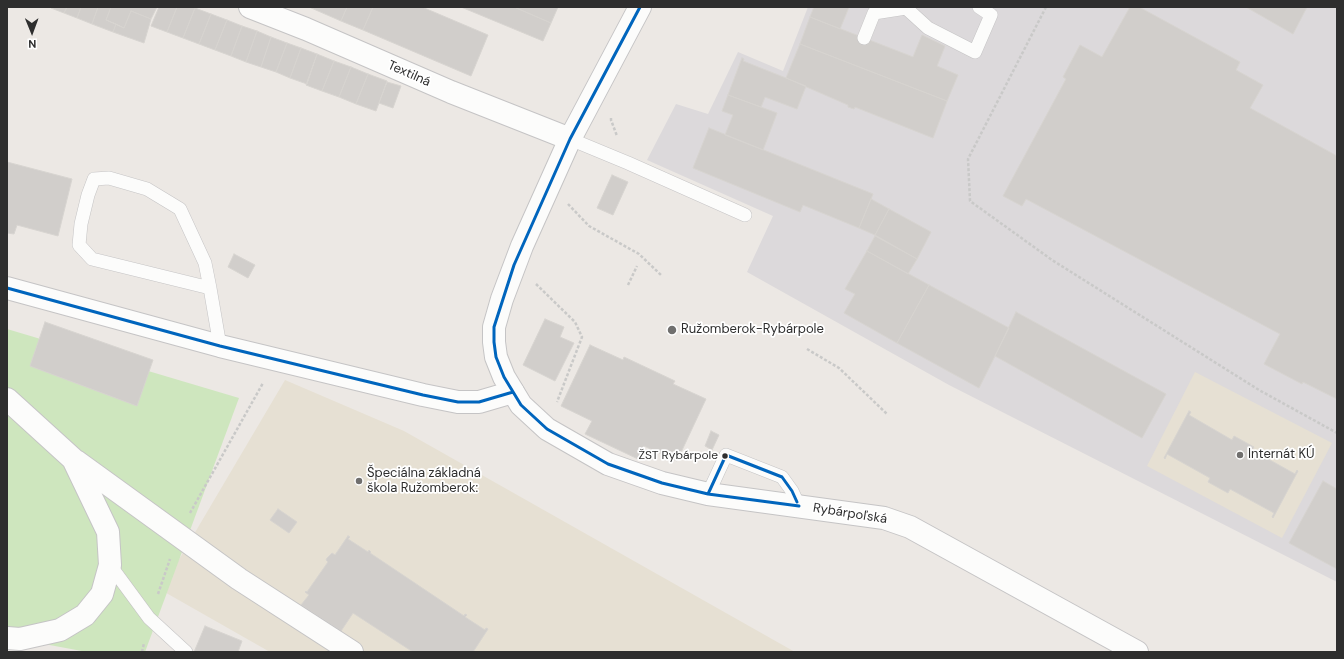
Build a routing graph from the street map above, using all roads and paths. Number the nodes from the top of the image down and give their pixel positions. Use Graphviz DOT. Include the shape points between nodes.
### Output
graph roads {
  1 [pos="250,7"];
  2 [pos="640,7"];
  3 [pos="979,7"];
  4 [pos="1046,7"];
  5 [pos="907,8"];
  6 [pos="864,38"];
  7 [pos="613,113"];
  8 [pos="570,139"];
  9 [pos="618,140"];
  10 [pos="568,204"];
  11 [pos="745,215"];
  12 [pos="637,266"];
  13 [pos="661,275"];
  14 [pos="508,281"];
  15 [pos="628,285"];
  16 [pos="7,288"];
  17 [pos="210,288"];
  18 [pos="220,346"];
  19 [pos="807,349"];
  20 [pos="276,360"];
  21 [pos="513,392"];
  22 [pos="7,399"];
  23 [pos="887,414"];
  24 [pos="547,429"];
  25 [pos="1337,433"];
  26 [pos="73,459"];
  27 [pos="708,494"];
  28 [pos="799,506"];
  29 [pos="178,534"];
  30 [pos="110,565"];
  31 [pos="150,618"];
  32 [pos="7,638"];
  33 [pos="142,652"];
  34 [pos="186,652"];
  35 [pos="352,652"];
  36 [pos="1137,652"];
  1 -- 8 [label="street, Textilná"];
  2 -- 8 [label="street"];
  3 -- 5 [label="lane" via="991,15 975,52 928,28"];
  4 -- 25 [label="path" via="968,158 970,201 1052,260 1259,390"];
  5 -- 6 [label="lane" via="874,13"];
  7 -- 9 [label="path" via="611,120"];
  8 -- 11 [label="lane"];
  8 -- 14 [label="street"];
  10 -- 13 [label="path" via="589,226 639,254"];
  12 -- 15 [label="path"];
  14 -- 21 [label="street" via="494,328 494,342 496,357"];
  14 -- 24 [label="path" via="535,284 575,322 582,337"];
  16 -- 18 [label="street"];
  17 -- 17 [label="lane" via="205,263 180,209 147,189 109,178 94,179 81,224 79,246 92,259"];
  17 -- 18 [label="lane"];
  18 -- 20 [label="street"];
  19 -- 23 [label="path" via="839,368"];
  20 -- 21 [label="street" via="458,402 479,402"];
  20 -- 29 [label="path"];
  21 -- 24 [label="street, Rybárpoľská" via="521,404"];
  22 -- 26 [label="street"];
  24 -- 27 [label="street, Rybárpoľská" via="608,464 662,483"];
  26 -- 29 [label="street"];
  26 -- 30 [label="street" via="108,532"];
  27 -- 28 [label="street, Rybárpoľská"];
  27 -- 28 [label="lane" via="726,455 782,477"];
  28 -- 36 [label="street, Rybárpoľská" via="884,518 910,527"];
  29 -- 31 [label="path"];
  29 -- 35 [label="street" via="240,579"];
  30 -- 31 [label="lane"];
  30 -- 32 [label="street" via="102,594 85,615 60,630 20,639"];
  31 -- 33 [label="path"];
  31 -- 34 [label="lane"];
}
